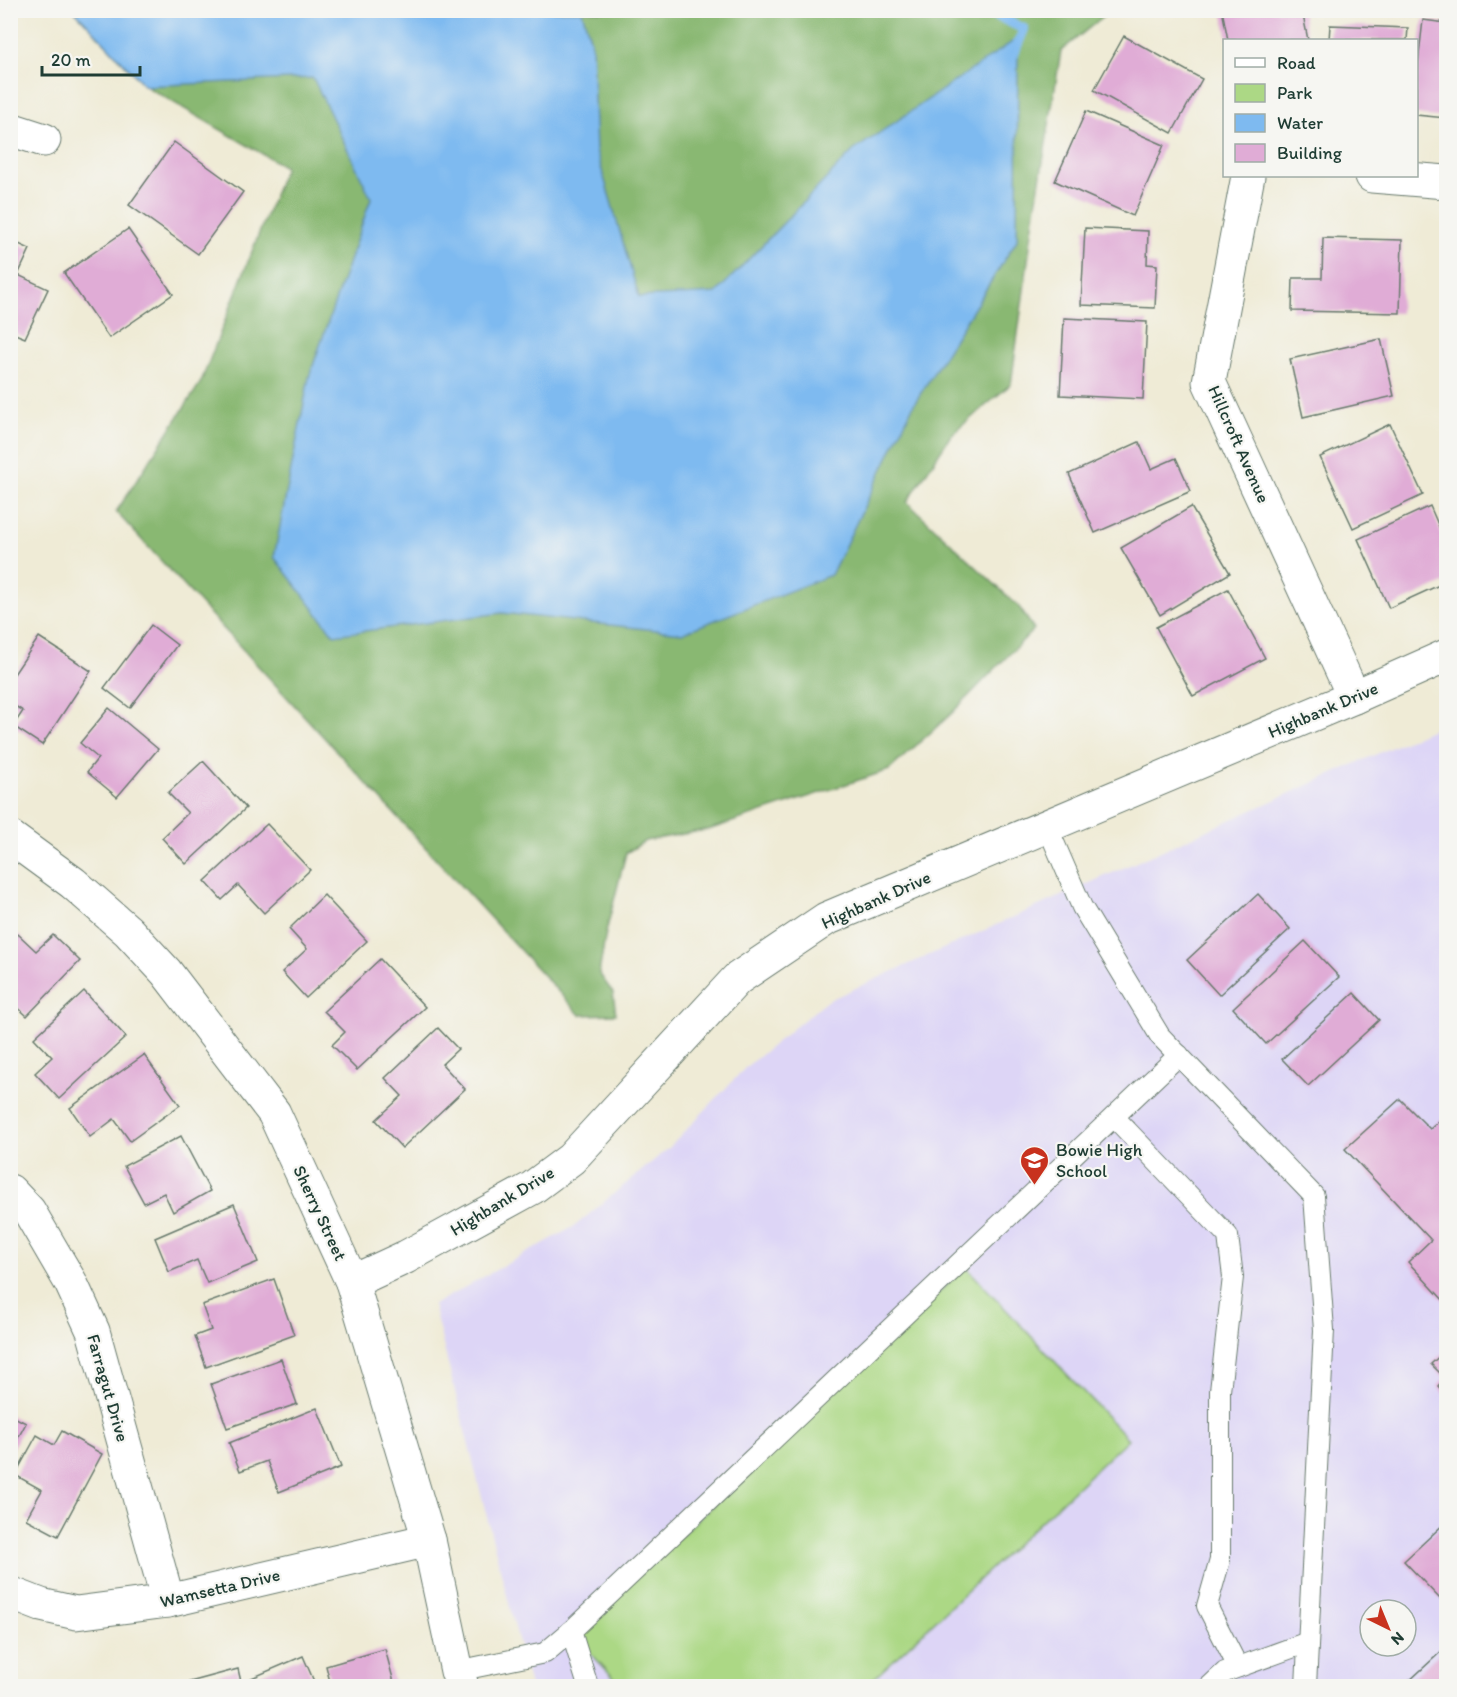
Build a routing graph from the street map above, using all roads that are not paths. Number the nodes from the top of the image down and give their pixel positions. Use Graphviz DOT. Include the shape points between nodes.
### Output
graph roads {
  1 [pos="10,129"];
  2 [pos="44,140"];
  3 [pos="1248,177"];
  4 [pos="1384,177"];
  5 [pos="1446,182"];
  6 [pos="1446,656"];
  7 [pos="1354,697"];
  8 [pos="1047,826"];
  9 [pos="10,837"];
  10 [pos="1179,1055"];
  11 [pos="1114,1117"];
  12 [pos="10,1191"];
  13 [pos="352,1282"];
  14 [pos="429,1540"];
  15 [pos="10,1593"];
  16 [pos="168,1601"];
  17 [pos="571,1631"];
  18 [pos="1308,1642"];
  19 [pos="1238,1667"];
  20 [pos="460,1679"];
  21 [pos="588,1686"];
  22 [pos="1210,1686"];
  23 [pos="1306,1686"];
  1 -- 2 [label="street"];
  3 -- 7 [label="street, Hillcroft Avenue" via="1209,382"];
  4 -- 5 [label="street"];
  6 -- 7 [label="street, Highbank Drive"];
  7 -- 8 [label="street, Highbank Drive"];
  8 -- 10 [label="lane" via="1082,907 1160,1036"];
  8 -- 13 [label="street, Highbank Drive" via="826,919 737,980 570,1159 531,1188"];
  9 -- 13 [label="street, Sherry Street" via="97,903 173,981 274,1113"];
  10 -- 11 [label="lane"];
  10 -- 18 [label="lane" via="1314,1197 1324,1330"];
  11 -- 17 [label="lane"];
  11 -- 19 [label="lane" via="1228,1236 1233,1277 1220,1391 1220,1560 1207,1606"];
  12 -- 16 [label="street, Farragut Drive" via="28,1211 71,1283 93,1331"];
  13 -- 14 [label="street, Sherry Street"];
  14 -- 16 [label="street, Wamsetta Drive"];
  14 -- 20 [label="street, Sherry Street"];
  15 -- 16 [label="street, Wamsetta Drive" via="76,1613"];
  17 -- 20 [label="lane" via="545,1653"];
  17 -- 21 [label="lane"];
  18 -- 19 [label="lane"];
  18 -- 23 [label="lane"];
  19 -- 22 [label="lane" via="1225,1672"];
}
